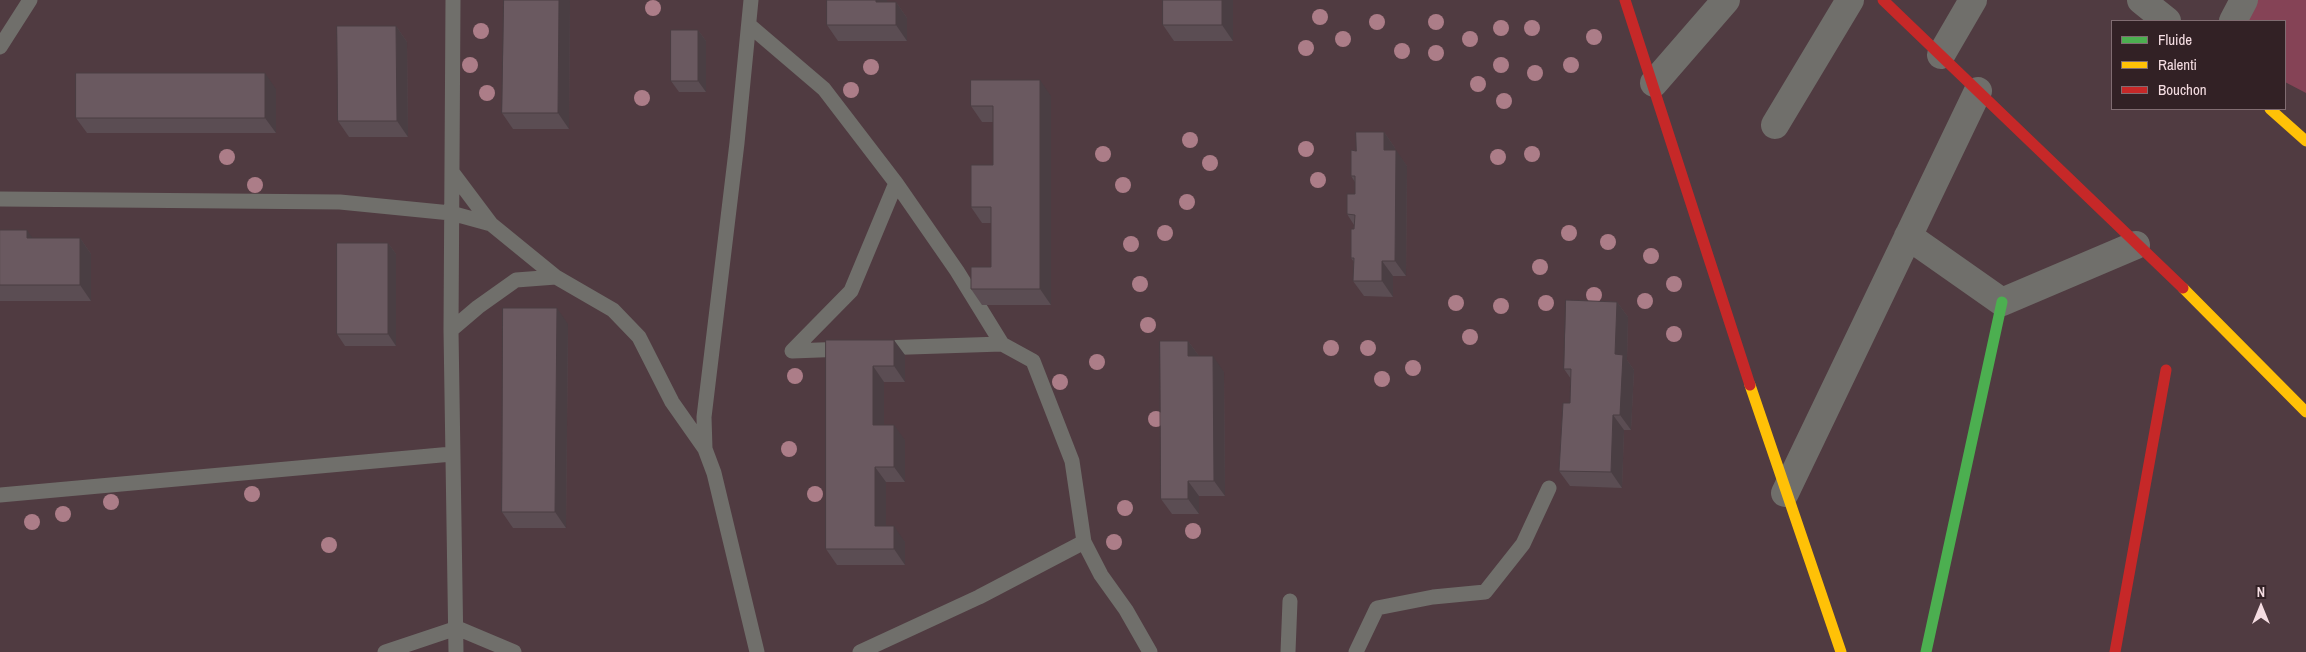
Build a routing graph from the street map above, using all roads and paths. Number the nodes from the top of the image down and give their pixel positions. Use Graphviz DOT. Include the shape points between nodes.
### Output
graph roads {
  1 [pos="30,0"];
  2 [pos="453,0"];
  3 [pos="751,0"];
  4 [pos="1625,0"];
  5 [pos="1726,0"];
  6 [pos="1850,0"];
  7 [pos="1883,0"];
  8 [pos="1973,0"];
  9 [pos="2141,0"];
  10 [pos="2244,0"];
  11 [pos="2166,20"];
  12 [pos="2234,20"];
  13 [pos="749,25"];
  14 [pos="0,47"];
  15 [pos="1941,56"];
  16 [pos="1654,83"];
  17 [pos="1978,91"];
  18 [pos="2272,110"];
  19 [pos="1775,125"];
  20 [pos="2302,130"];
  21 [pos="452,172"];
  22 [pos="896,183"];
  23 [pos="0,199"];
  24 [pos="451,213"];
  25 [pos="491,224"];
  26 [pos="1908,236"];
  27 [pos="2136,245"];
  28 [pos="556,277"];
  29 [pos="2002,302"];
  30 [pos="451,330"];
  31 [pos="1002,344"];
  32 [pos="2166,370"];
  33 [pos="2306,412"];
  34 [pos="705,449"];
  35 [pos="452,454"];
  36 [pos="1549,488"];
  37 [pos="1785,493"];
  38 [pos="0,495"];
  39 [pos="1084,542"];
  40 [pos="1290,602"];
  41 [pos="456,628"];
  42 [pos="385,652"];
  43 [pos="456,652"];
  44 [pos="514,652"];
  45 [pos="757,652"];
  46 [pos="860,652"];
  47 [pos="1150,652"];
  48 [pos="1288,652"];
  49 [pos="1356,652"];
  50 [pos="1841,652"];
  51 [pos="1926,652"];
  52 [pos="2115,652"];
  1 -- 14 [label="lane"];
  2 -- 21 [label="lane"];
  3 -- 13 [label="lane"];
  4 -- 16 [label="street"];
  5 -- 16 [label="street"];
  6 -- 19 [label="street"];
  7 -- 15 [label="street"];
  8 -- 15 [label="street"];
  9 -- 11 [label="street"];
  10 -- 12 [label="street"];
  13 -- 22 [label="lane" via="824,89"];
  13 -- 34 [label="lane" via="704,418"];
  15 -- 17 [label="street"];
  16 -- 37 [label="street"];
  17 -- 26 [label="street"];
  17 -- 27 [label="street"];
  18 -- 20 [label="street"];
  21 -- 24 [label="lane"];
  21 -- 25 [label="lane"];
  22 -- 31 [label="lane" via="957,271"];
  22 -- 31 [label="lane" via="851,291 792,352"];
  23 -- 24 [label="lane" via="340,202"];
  24 -- 25 [label="lane"];
  24 -- 30 [label="lane"];
  25 -- 28 [label="lane"];
  26 -- 29 [label="street"];
  26 -- 37 [label="street"];
  27 -- 29 [label="street"];
  27 -- 33 [label="street"];
  28 -- 30 [label="lane" via="516,280 478,306"];
  28 -- 34 [label="lane" via="613,310 639,337 672,402"];
  29 -- 51 [label="street"];
  30 -- 35 [label="lane"];
  31 -- 39 [label="lane" via="1033,361 1072,461"];
  32 -- 52 [label="street"];
  34 -- 45 [label="lane" via="714,473"];
  35 -- 38 [label="lane"];
  35 -- 41 [label="lane"];
  36 -- 49 [label="lane" via="1524,544 1485,592 1433,597 1376,608"];
  37 -- 50 [label="street"];
  39 -- 46 [label="lane" via="980,597"];
  39 -- 47 [label="lane"];
  40 -- 48 [label="lane"];
  41 -- 42 [label="lane"];
  41 -- 43 [label="lane"];
  41 -- 44 [label="lane"];
}
